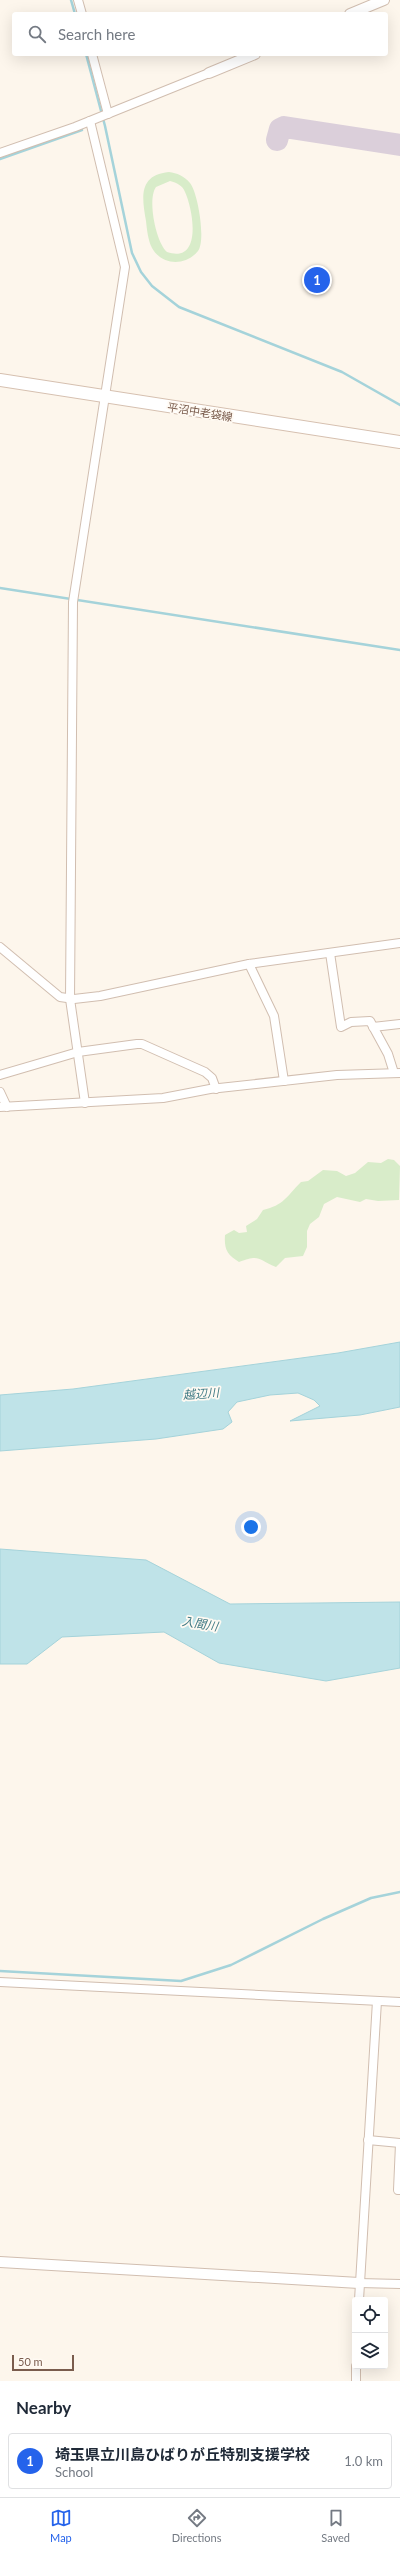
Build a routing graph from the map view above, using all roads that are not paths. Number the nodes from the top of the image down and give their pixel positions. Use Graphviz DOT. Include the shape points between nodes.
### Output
graph roads {
  1 [pos="78,0"];
  2 [pos="384,0"];
  3 [pos="81,12"];
  4 [pos="355,12"];
  5 [pos="93,56"];
  6 [pos="250,56"];
  7 [pos="209,73"];
  8 [pos="108,114"];
  9 [pos="90,121"];
  10 [pos="0,153"];
  11 [pos="0,380"];
  12 [pos="104,397"];
  13 [pos="400,442"];
  14 [pos="400,943"];
  15 [pos="2,951"];
  16 [pos="330,953"];
  17 [pos="250,964"];
  18 [pos="70,1000"];
  19 [pos="400,1024"];
  20 [pos="373,1026"];
  21 [pos="78,1052"];
  22 [pos="397,1073"];
  23 [pos="0,1076"];
  24 [pos="284,1081"];
  25 [pos="216,1089"];
  26 [pos="0,1092"];
  27 [pos="85,1103"];
  28 [pos="3,1107"];
  29 [pos="0,1982"];
  30 [pos="377,2001"];
  31 [pos="400,2002"];
  32 [pos="368,2140"];
  33 [pos="400,2143"];
  34 [pos="400,2190"];
  35 [pos="0,2262"];
  36 [pos="359,2283"];
  37 [pos="400,2284"];
  38 [pos="359,2297"];
  39 [pos="356,2369"];
  40 [pos="356,2381"];
  1 -- 3 [label="street"];
  2 -- 4 [label="street"];
  5 -- 8 [label="street"];
  6 -- 7 [label="street"];
  7 -- 8 [label="street"];
  8 -- 9 [label="street"];
  9 -- 10 [label="street"];
  9 -- 12 [label="street" via="125,267"];
  11 -- 12 [label="main road, 平沼中老袋線"];
  12 -- 13 [label="main road, 平沼中老袋線"];
  12 -- 18 [label="street" via="73,602"];
  14 -- 16 [label="street"];
  15 -- 18 [label="street" via="60,997"];
  16 -- 17 [label="street"];
  16 -- 20 [label="street" via="341,1027 351,1022 370,1021"];
  17 -- 18 [label="street"];
  17 -- 24 [label="street" via="274,1016"];
  18 -- 21 [label="street"];
  19 -- 20 [label="street"];
  20 -- 22 [label="street"];
  21 -- 23 [label="street"];
  21 -- 25 [label="street" via="142,1044 205,1072 212,1078"];
  21 -- 27 [label="street"];
  22 -- 24 [label="street" via="336,1075"];
  24 -- 25 [label="street"];
  25 -- 27 [label="street" via="169,1097"];
  26 -- 28 [label="street"];
  27 -- 28 [label="street"];
  29 -- 30 [label="street"];
  30 -- 31 [label="street"];
  30 -- 32 [label="street"];
  32 -- 33 [label="street"];
  32 -- 36 [label="street"];
  33 -- 34 [label="street"];
  35 -- 36 [label="street"];
  36 -- 37 [label="street"];
  36 -- 38 [label="street"];
  39 -- 40 [label="street"];
}
